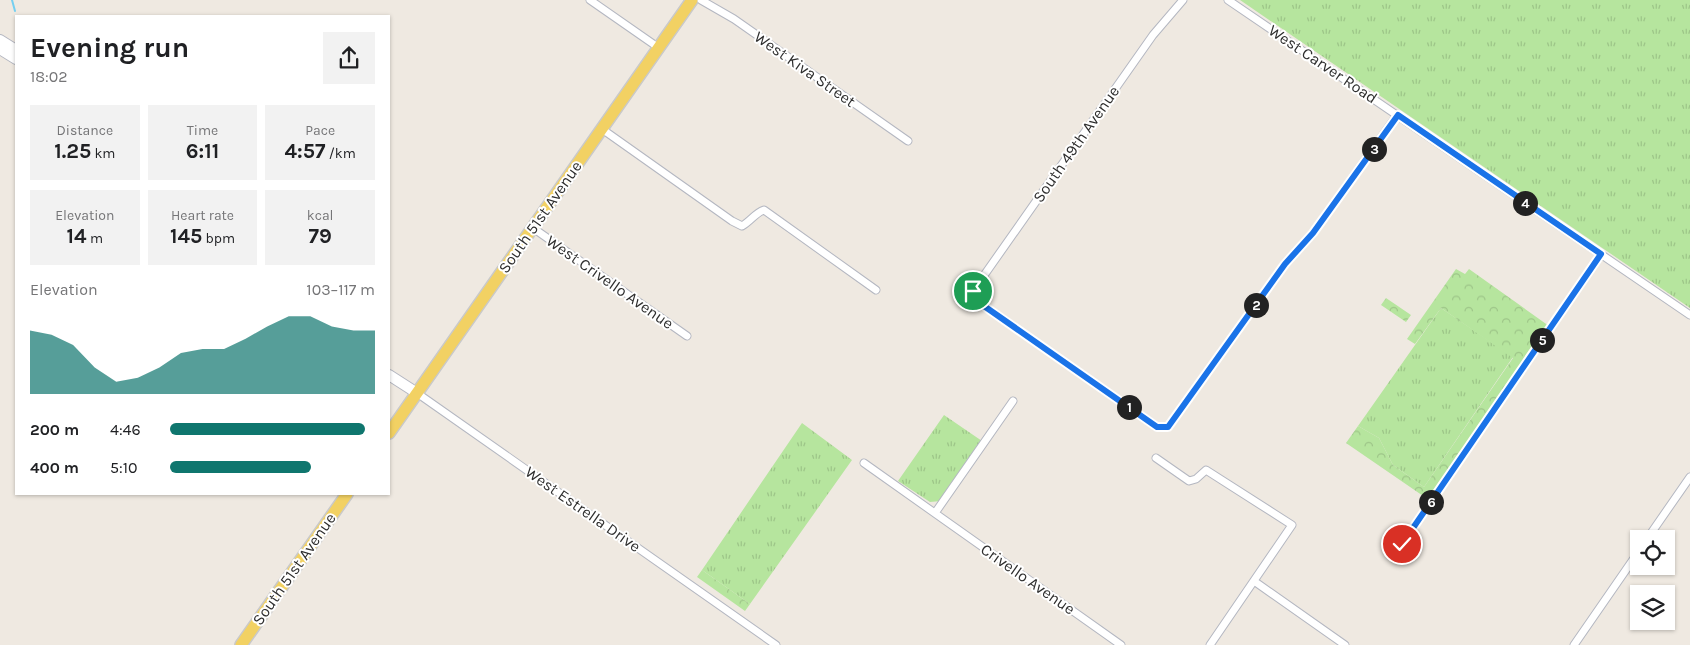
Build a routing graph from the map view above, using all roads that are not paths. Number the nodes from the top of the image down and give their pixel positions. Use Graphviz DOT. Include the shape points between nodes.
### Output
graph roads {
  1 [pos="590,0"];
  2 [pos="692,0"];
  3 [pos="700,0"];
  4 [pos="1183,0"];
  5 [pos="1228,0"];
  6 [pos="0,40"];
  7 [pos="659,48"];
  8 [pos="0,49"];
  9 [pos="15,49"];
  10 [pos="15,58"];
  11 [pos="1394,120"];
  12 [pos="602,130"];
  13 [pos="908,141"];
  14 [pos="533,228"];
  15 [pos="1601,254"];
  16 [pos="876,290"];
  17 [pos="1690,315"];
  18 [pos="687,336"];
  19 [pos="390,376"];
  20 [pos="417,393"];
  21 [pos="1013,401"];
  22 [pos="390,433"];
  23 [pos="1156,458"];
  24 [pos="864,463"];
  25 [pos="1690,477"];
  26 [pos="346,495"];
  27 [pos="935,513"];
  28 [pos="1653,530"];
  29 [pos="1402,544"];
  30 [pos="1630,564"];
  31 [pos="1254,581"];
  32 [pos="241,645"];
  33 [pos="776,645"];
  34 [pos="1121,645"];
  35 [pos="1210,645"];
  36 [pos="1345,645"];
  37 [pos="1574,645"];
  1 -- 7 [label="street"];
  2 -- 7 [label="main road, South 51st Avenue"];
  3 -- 13 [label="street, West Kiva Street" via="734,19"];
  4 -- 11 [label="street, South 49th Avenue" via="1153,35 973,291 984,306 1149,422 1162,429 1168,427"];
  5 -- 11 [label="street, West Carver Road"];
  6 -- 9 [label="main road"];
  7 -- 12 [label="main road, South 51st Avenue"];
  8 -- 10 [label="main road"];
  11 -- 15 [label="street, West Carver Road"];
  12 -- 14 [label="main road, South 51st Avenue"];
  12 -- 16 [label="street" via="732,221 742,226 764,210"];
  14 -- 18 [label="street, West Crivello Avenue"];
  14 -- 20 [label="main road, South 51st Avenue"];
  15 -- 17 [label="street, West Carver Road"];
  15 -- 29 [label="street"];
  19 -- 20 [label="main road, West Estrella Drive"];
  20 -- 22 [label="main road, South 51st Avenue"];
  20 -- 33 [label="street, West Estrella Drive"];
  21 -- 27 [label="street"];
  23 -- 31 [label="street" via="1189,481 1196,480 1206,470 1292,525"];
  24 -- 27 [label="street"];
  25 -- 28 [label="street"];
  26 -- 32 [label="main road, South 51st Avenue"];
  27 -- 34 [label="street, Crivello Avenue"];
  30 -- 37 [label="street"];
  31 -- 35 [label="street"];
  31 -- 36 [label="street"];
}
